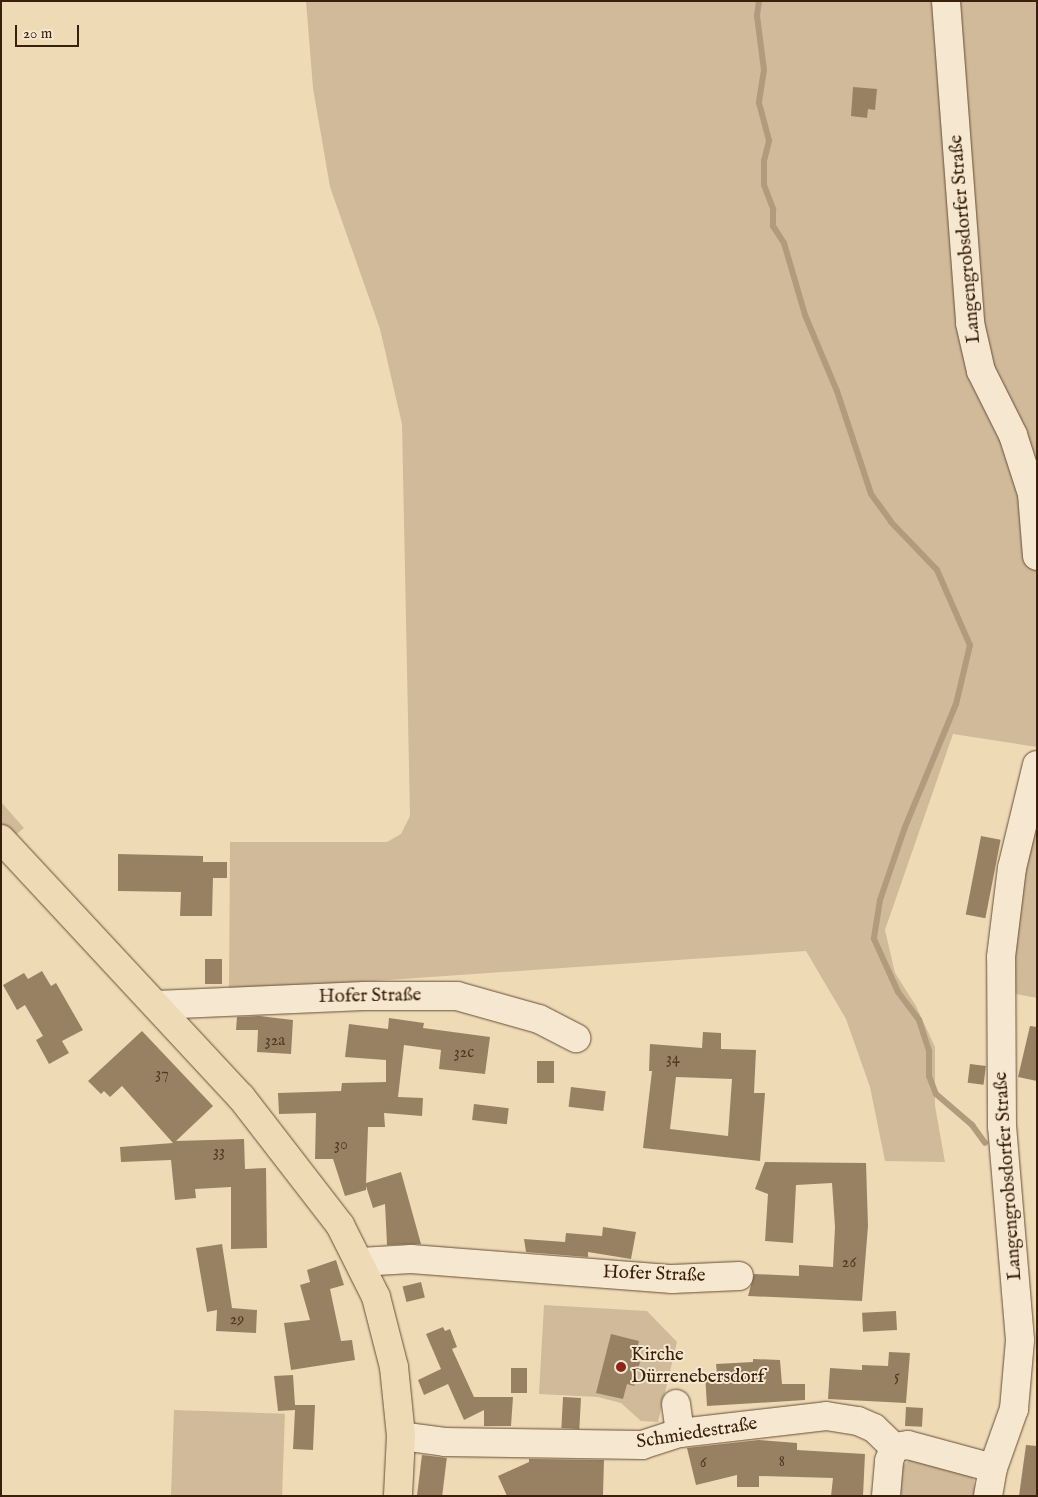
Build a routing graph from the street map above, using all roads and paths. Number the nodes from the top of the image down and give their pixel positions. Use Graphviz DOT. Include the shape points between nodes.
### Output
graph roads {
  1 [pos="946,1"];
  2 [pos="1037,556"];
  3 [pos="1037,765"];
  4 [pos="1,839"];
  5 [pos="156,1005"];
  6 [pos="576,1038"];
  7 [pos="360,1262"];
  8 [pos="739,1276"];
  9 [pos="676,1404"];
  10 [pos="680,1433"];
  11 [pos="401,1436"];
  12 [pos="894,1447"];
  13 [pos="993,1468"];
  14 [pos="398,1496"];
  15 [pos="886,1496"];
  16 [pos="988,1496"];
  1 -- 2 [label="street, Langengrobsdorfer Straße" via="970,323 981,371 1013,435 1032,494"];
  3 -- 13 [label="street, Langengrobsdorfer Straße" via="1012,868 1001,957 1002,1128 1020,1340 1014,1409"];
  4 -- 5 [label="main road"];
  5 -- 6 [label="street, Hofer Straße" via="364,996 457,996 539,1018"];
  5 -- 7 [label="main road" via="241,1097 296,1165 340,1224"];
  7 -- 8 [label="street, Hofer Straße" via="411,1259 672,1279"];
  7 -- 11 [label="main road" via="376,1297 394,1367"];
  9 -- 10 [label="street"];
  10 -- 11 [label="street, Schmiedestraße" via="642,1445 445,1442"];
  10 -- 12 [label="street, Schmiedestraße" via="826,1416 858,1421 874,1428"];
  11 -- 14 [label="main road"];
  12 -- 13 [label="street" via="908,1445"];
  12 -- 15 [label="street" via="889,1461"];
  13 -- 16 [label="street, Langengrobsdorfer Straße"];
}
